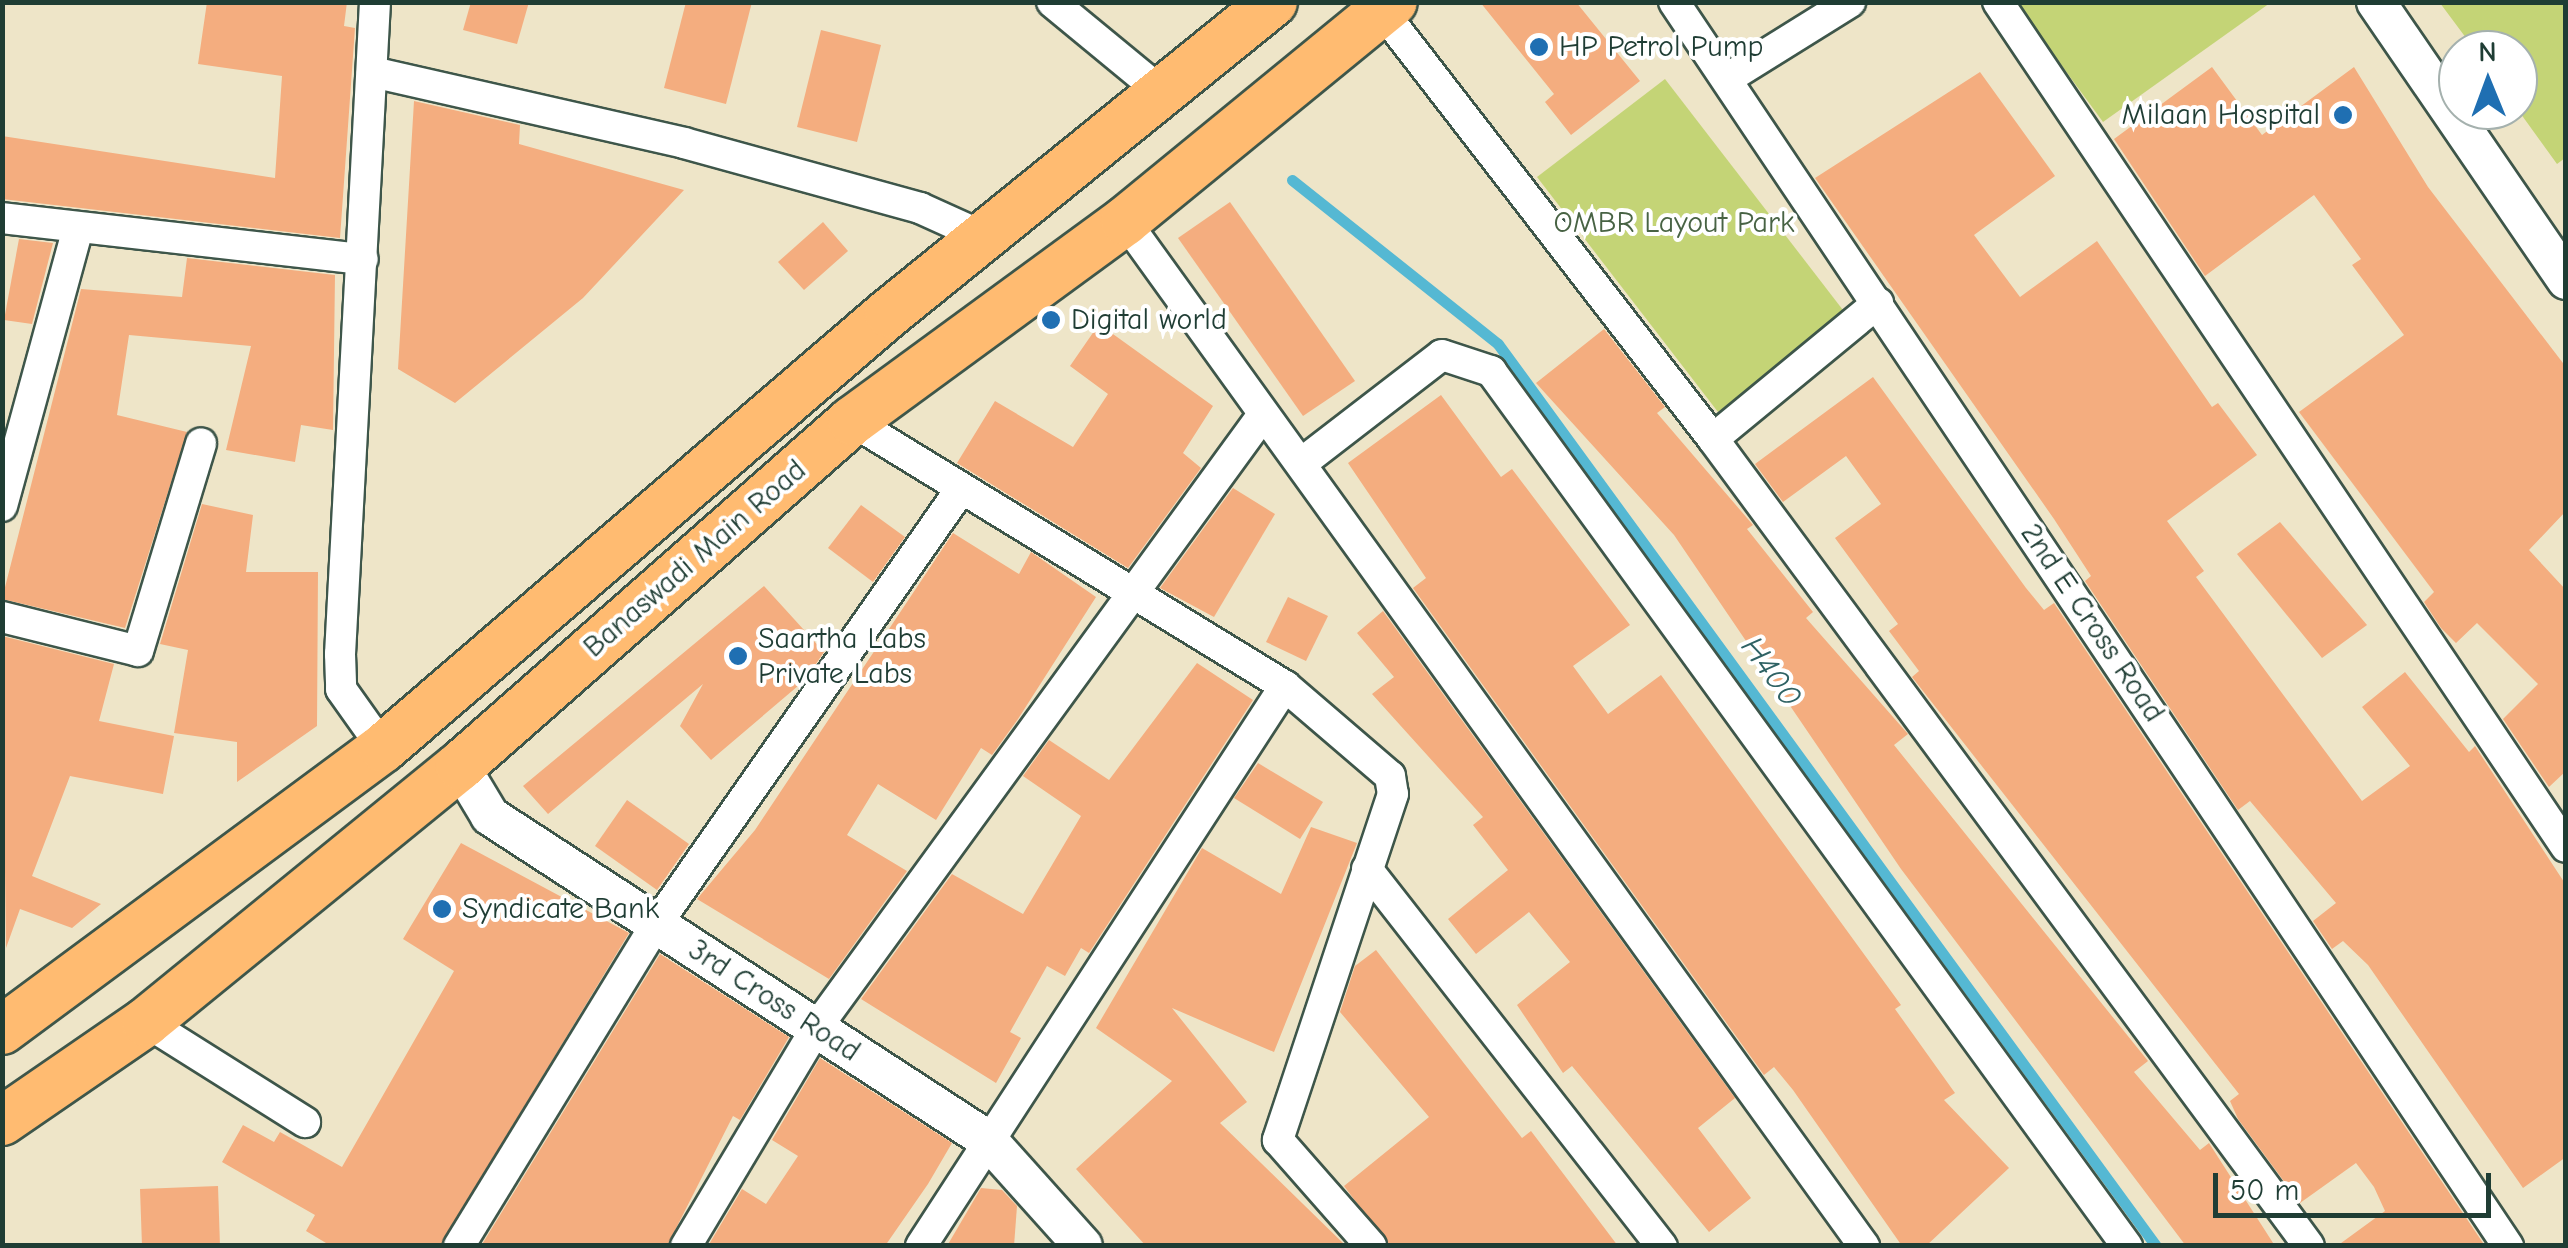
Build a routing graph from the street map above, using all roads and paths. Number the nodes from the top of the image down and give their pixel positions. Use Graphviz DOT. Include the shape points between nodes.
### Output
graph roads {
  1 [pos="375,2"];
  2 [pos="1052,2"];
  3 [pos="1274,2"];
  4 [pos="1674,2"];
  5 [pos="1850,2"];
  6 [pos="1998,2"];
  7 [pos="2376,2"];
  8 [pos="1388,7"];
  9 [pos="372,72"];
  10 [pos="1728,78"];
  11 [pos="1166,96"];
  12 [pos="2,218"];
  13 [pos="1125,221"];
  14 [pos="78,229"];
  15 [pos="982,236"];
  16 [pos="364,258"];
  17 [pos="2566,280"];
  18 [pos="1878,303"];
  19 [pos="1262,416"];
  20 [pos="852,420"];
  21 [pos="1714,439"];
  22 [pos="201,443"];
  23 [pos="11,445"];
  24 [pos="1304,462"];
  25 [pos="960,490"];
  26 [pos="2,506"];
  27 [pos="1133,598"];
  28 [pos="2,617"];
  29 [pos="1285,686"];
  30 [pos="384,748"];
  31 [pos="460,766"];
  32 [pos="2566,846"];
  33 [pos="1367,869"];
  34 [pos="656,926"];
  35 [pos="146,1022"];
  36 [pos="817,1027"];
  37 [pos="2,1030"];
  38 [pos="2,1122"];
  39 [pos="306,1122"];
  40 [pos="988,1140"];
  41 [pos="460,1246"];
  42 [pos="686,1246"];
  43 [pos="922,1246"];
  44 [pos="1083,1246"];
  45 [pos="1371,1246"];
  46 [pos="1662,1246"];
  47 [pos="1864,1246"];
  48 [pos="2127,1246"];
  49 [pos="2308,1246"];
  50 [pos="2508,1246"];
  1 -- 9 [label="street"];
  2 -- 11 [label="street"];
  3 -- 11 [label="main road, Banaswadi Main Road"];
  4 -- 10 [label="street, 2nd E Cross Road"];
  5 -- 10 [label="street"];
  6 -- 32 [label="street"];
  7 -- 17 [label="street"];
  8 -- 13 [label="main road, Banaswadi Main Road"];
  8 -- 21 [label="street"];
  9 -- 15 [label="street" via="716,151 920,208"];
  9 -- 16 [label="street"];
  10 -- 18 [label="street, 2nd E Cross Road"];
  11 -- 15 [label="main road, Banaswadi Main Road"];
  12 -- 14 [label="street"];
  13 -- 19 [label="street"];
  13 -- 20 [label="main road, Banaswadi Main Road"];
  14 -- 16 [label="street"];
  14 -- 23 [label="street"];
  15 -- 30 [label="main road, Banaswadi Main Road"];
  16 -- 30 [label="street" via="341,689"];
  18 -- 21 [label="street"];
  18 -- 50 [label="street, 2nd E Cross Road"];
  19 -- 24 [label="street"];
  19 -- 27 [label="street"];
  20 -- 25 [label="street"];
  20 -- 31 [label="main road, Banaswadi Main Road"];
  21 -- 49 [label="street"];
  22 -- 28 [label="street" via="138,651"];
  23 -- 26 [label="street"];
  24 -- 47 [label="street"];
  24 -- 48 [label="street" via="1442,356 1491,370"];
  25 -- 27 [label="street"];
  25 -- 34 [label="street"];
  27 -- 29 [label="street"];
  27 -- 36 [label="street"];
  29 -- 33 [label="street" via="1392,780"];
  29 -- 40 [label="street"];
  30 -- 37 [label="main road, Banaswadi Main Road"];
  31 -- 34 [label="street, 3rd Cross Road" via="490,816"];
  31 -- 35 [label="main road, Banaswadi Main Road"];
  33 -- 45 [label="street" via="1278,1140"];
  33 -- 46 [label="street"];
  34 -- 36 [label="street, 3rd Cross Road"];
  34 -- 41 [label="street"];
  35 -- 38 [label="main road, Banaswadi Main Road"];
  35 -- 39 [label="street"];
  36 -- 40 [label="street, 3rd Cross Road"];
  36 -- 42 [label="street"];
  40 -- 43 [label="street"];
  40 -- 44 [label="street, 3rd Cross Road"];
}
